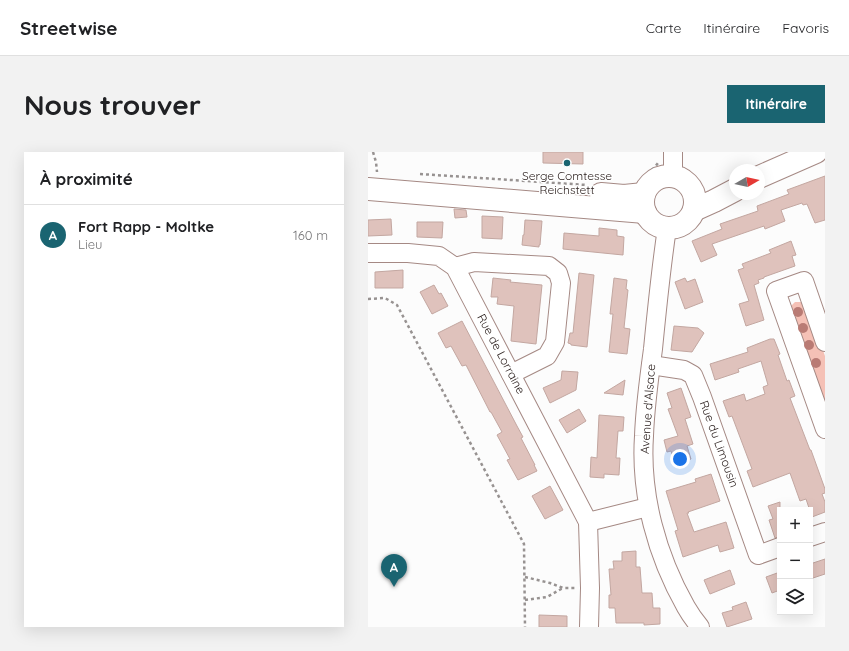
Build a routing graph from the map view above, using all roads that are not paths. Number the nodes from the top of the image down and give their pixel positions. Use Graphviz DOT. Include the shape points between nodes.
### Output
graph roads {
  1 [pos="816,152"];
  2 [pos="674,169"];
  3 [pos="765,174"];
  4 [pos="374,178"];
  5 [pos="729,181"];
  6 [pos="729,193"];
  7 [pos="643,195"];
  8 [pos="694,210"];
  9 [pos="667,228"];
  10 [pos="368,253"];
  11 [pos="455,267"];
  12 [pos="825,342"];
  13 [pos="651,365"];
  14 [pos="511,374"];
  15 [pos="825,429"];
  16 [pos="648,507"];
  17 [pos="588,522"];
  18 [pos="825,532"];
  19 [pos="813,536"];
  20 [pos="777,549"];
  21 [pos="589,627"];
  22 [pos="700,627"];
  1 -- 3 [label="main road"];
  2 -- 5 [label="main road" via="712,185"];
  2 -- 7 [label="main road" via="652,182"];
  2 -- 8 [label="main road" via="695,196"];
  4 -- 7 [label="main road"];
  6 -- 8 [label="main road"];
  7 -- 9 [label="main road" via="648,218 660,227"];
  8 -- 9 [label="main road" via="684,224"];
  9 -- 13 [label="street, Avenue d'Alsace"];
  10 -- 11 [label="street, Rue de Lorraine" via="439,256"];
  11 -- 14 [label="street, Rue de Lorraine"];
  11 -- 14 [label="street" via="474,262 549,266 558,272 561,283 555,342 547,356"];
  12 -- 15 [label="street" via="804,281 776,291"];
  13 -- 16 [label="street, Avenue d'Alsace" via="643,437"];
  13 -- 20 [label="street, Rue du Limousin" via="684,370 693,375 758,555"];
  14 -- 17 [label="street, Rue de Lorraine"];
  16 -- 17 [label="street"];
  16 -- 22 [label="street, Avenue d'Alsace" via="670,576 686,608"];
  17 -- 21 [label="street, Rue de Lorraine"];
  18 -- 19 [label="street"];
}
